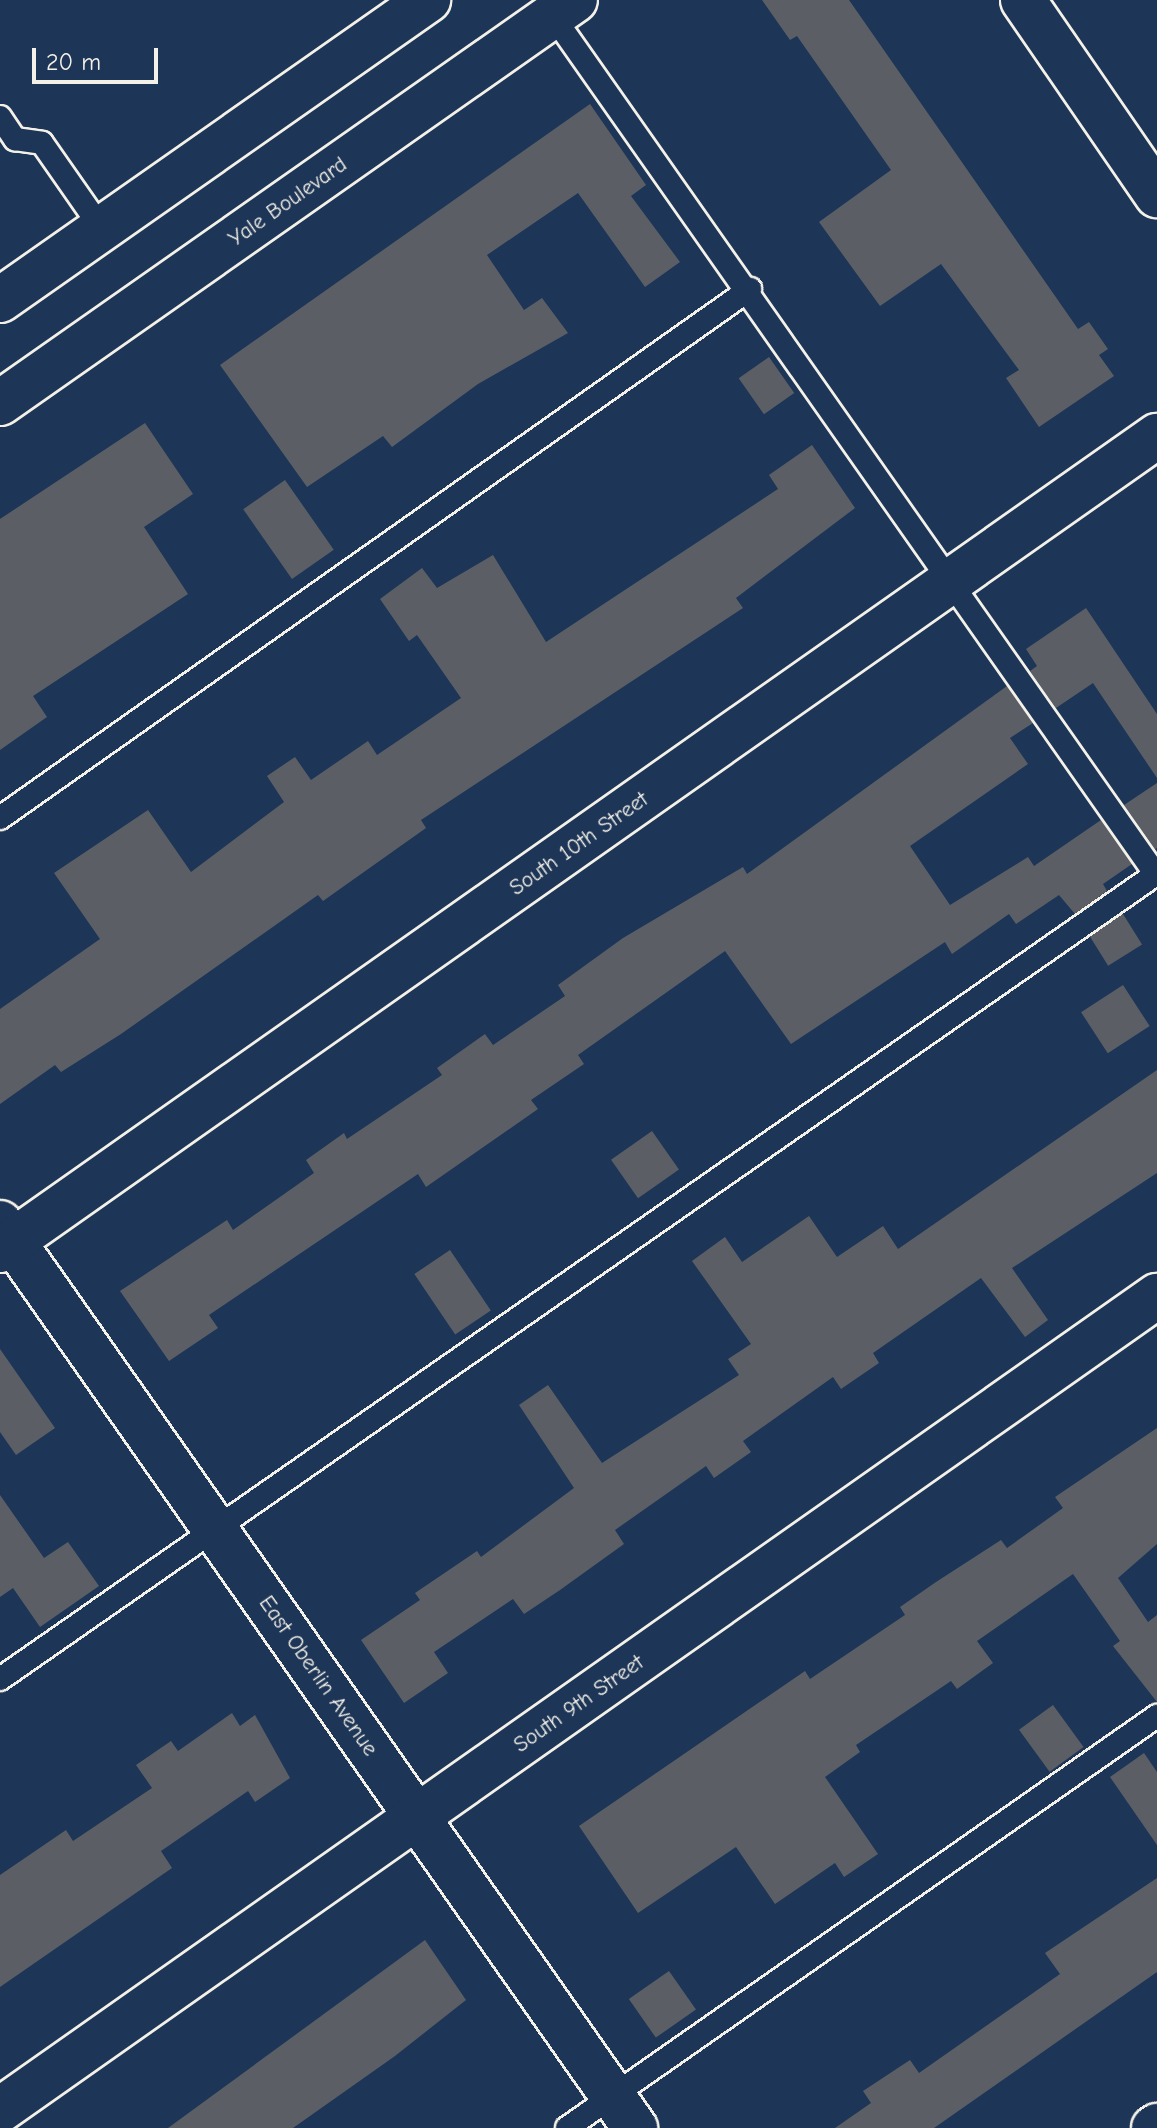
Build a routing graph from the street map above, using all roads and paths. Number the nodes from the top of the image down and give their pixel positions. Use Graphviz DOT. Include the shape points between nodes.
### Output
graph roads {
  1 [pos="428,0"];
  2 [pos="1023,0"];
  3 [pos="564,8"];
  4 [pos="3,127"];
  5 [pos="1157,195"];
  6 [pos="102,229"];
  7 [pos="750,289"];
  8 [pos="0,300"];
  9 [pos="0,403"];
  10 [pos="1157,436"];
  11 [pos="952,582"];
  12 [pos="0,818"];
  13 [pos="1156,875"];
  14 [pos="4,1238"];
  15 [pos="1157,1296"];
  16 [pos="214,1529"];
  17 [pos="0,1679"];
  18 [pos="1157,1716"];
  19 [pos="418,1817"];
  20 [pos="0,2110"];
  21 [pos="624,2112"];
  22 [pos="567,2128"];
  1 -- 6 [label="street"];
  2 -- 5 [label="street"];
  3 -- 7 [label="lane"];
  3 -- 9 [label="street, Yale Boulevard"];
  4 -- 6 [label="lane" via="15,139 42,143"];
  6 -- 8 [label="street"];
  7 -- 11 [label="lane"];
  7 -- 12 [label="lane"];
  10 -- 11 [label="street, South 10th Street"];
  11 -- 13 [label="lane"];
  11 -- 14 [label="street, South 10th Street"];
  13 -- 16 [label="lane"];
  14 -- 16 [label="street, East Oberlin Avenue"];
  15 -- 19 [label="street, South 9th Street"];
  16 -- 17 [label="lane"];
  16 -- 19 [label="street, East Oberlin Avenue"];
  18 -- 21 [label="lane"];
  19 -- 20 [label="street, South 9th Street"];
  19 -- 21 [label="street, East Oberlin Avenue"];
  21 -- 22 [label="lane"];
}
